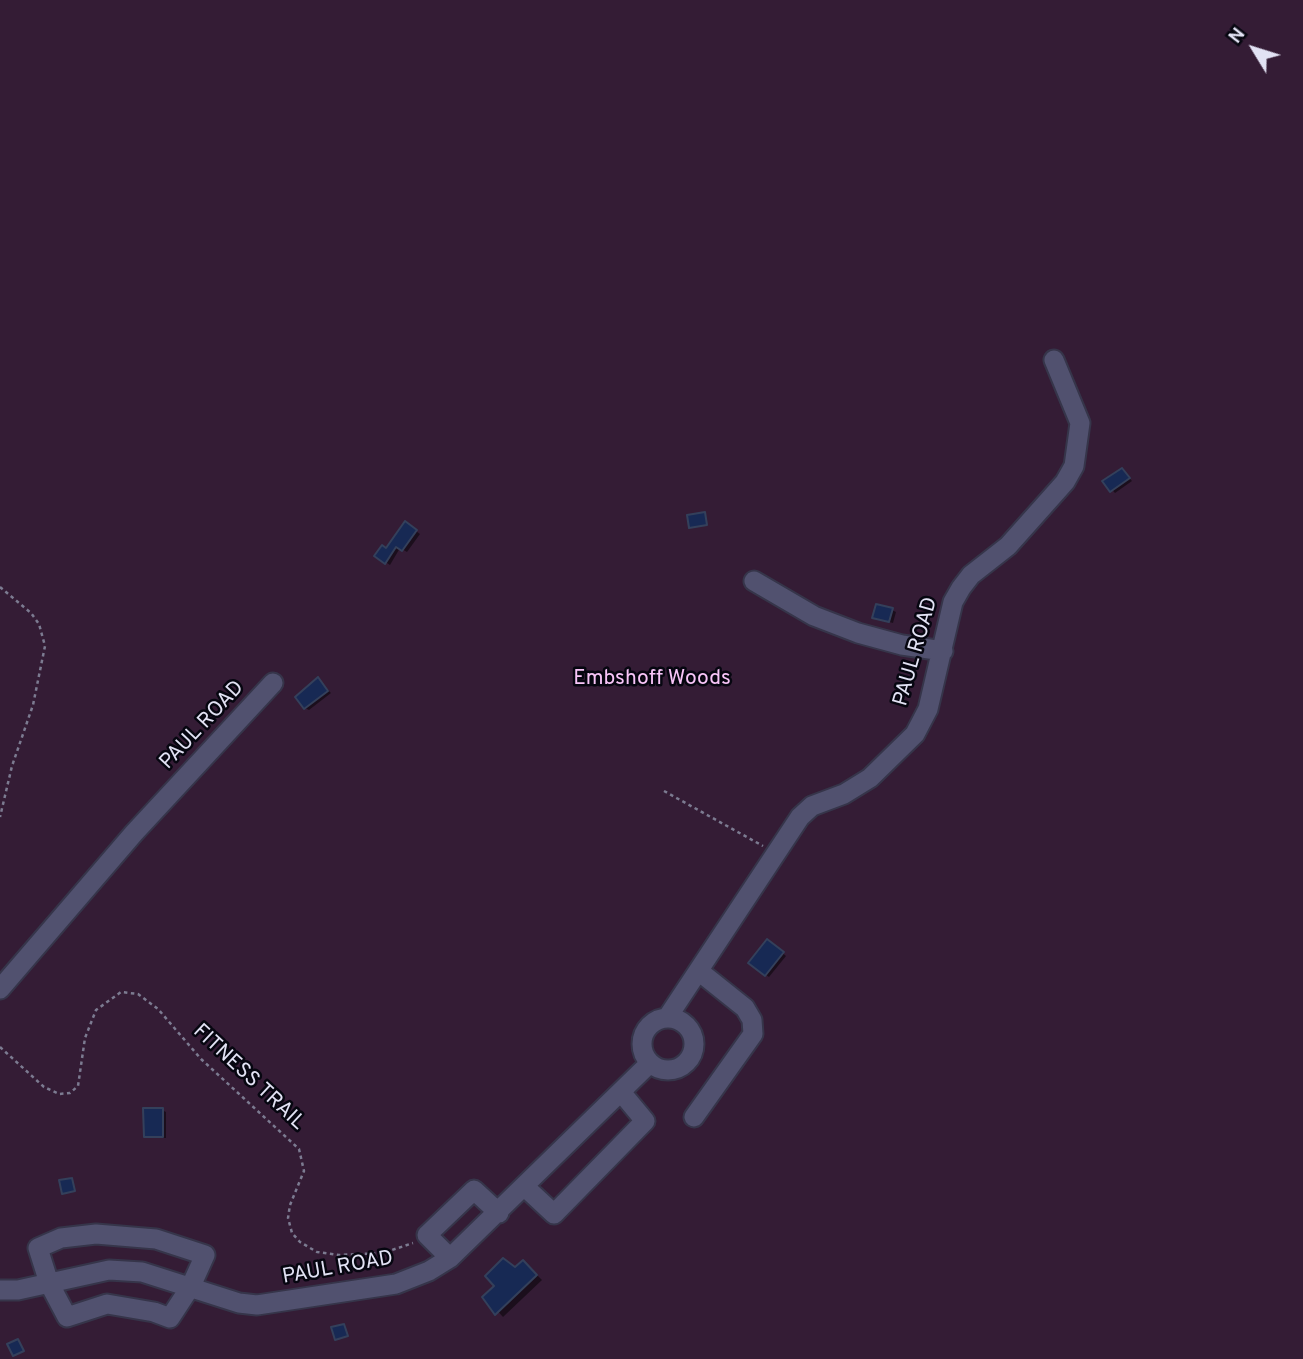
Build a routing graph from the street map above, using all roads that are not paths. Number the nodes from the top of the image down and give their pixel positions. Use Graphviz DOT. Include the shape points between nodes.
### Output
graph roads {
  1 [pos="1054,360"];
  2 [pos="754,582"];
  3 [pos="943,651"];
  4 [pos="273,683"];
  5 [pos="700,972"];
  6 [pos="0,989"];
  7 [pos="667,1018"];
  8 [pos="650,1063"];
  9 [pos="621,1092"];
  10 [pos="694,1117"];
  11 [pos="525,1187"];
  12 [pos="499,1213"];
  13 [pos="450,1258"];
  14 [pos="49,1283"];
  15 [pos="191,1286"];
  16 [pos="0,1290"];
  1 -- 3 [label="street, PAUL ROAD" via="1080,423 1074,466 1008,546 961,588 953,601"];
  2 -- 3 [label="street" via="850,631"];
  3 -- 5 [label="street, PAUL ROAD" via="928,709 915,734 870,778 812,806 800,817"];
  4 -- 6 [label="street, PAUL ROAD" via="134,833"];
  5 -- 7 [label="street, PAUL ROAD"];
  5 -- 10 [label="street" via="745,1008 753,1034"];
  7 -- 8 [label="street, PAUL ROAD" via="655,1021 643,1034 642,1048"];
  7 -- 8 [label="street" via="690,1028 693,1054 674,1070"];
  8 -- 9 [label="street, PAUL ROAD"];
  9 -- 11 [label="street, PAUL ROAD"];
  9 -- 11 [label="street" via="645,1121 554,1214"];
  11 -- 12 [label="street, PAUL ROAD"];
  12 -- 13 [label="street, PAUL ROAD"];
  12 -- 13 [label="street" via="474,1189 428,1236"];
  13 -- 15 [label="street, PAUL ROAD" via="396,1284 257,1305"];
  14 -- 15 [label="street, PAUL ROAD" via="109,1270 142,1272"];
  14 -- 15 [label="street" via="66,1317 107,1304 170,1318"];
  14 -- 15 [label="street" via="38,1248 61,1238 96,1234 156,1239 205,1255"];
  14 -- 16 [label="street, PAUL ROAD"];
}
